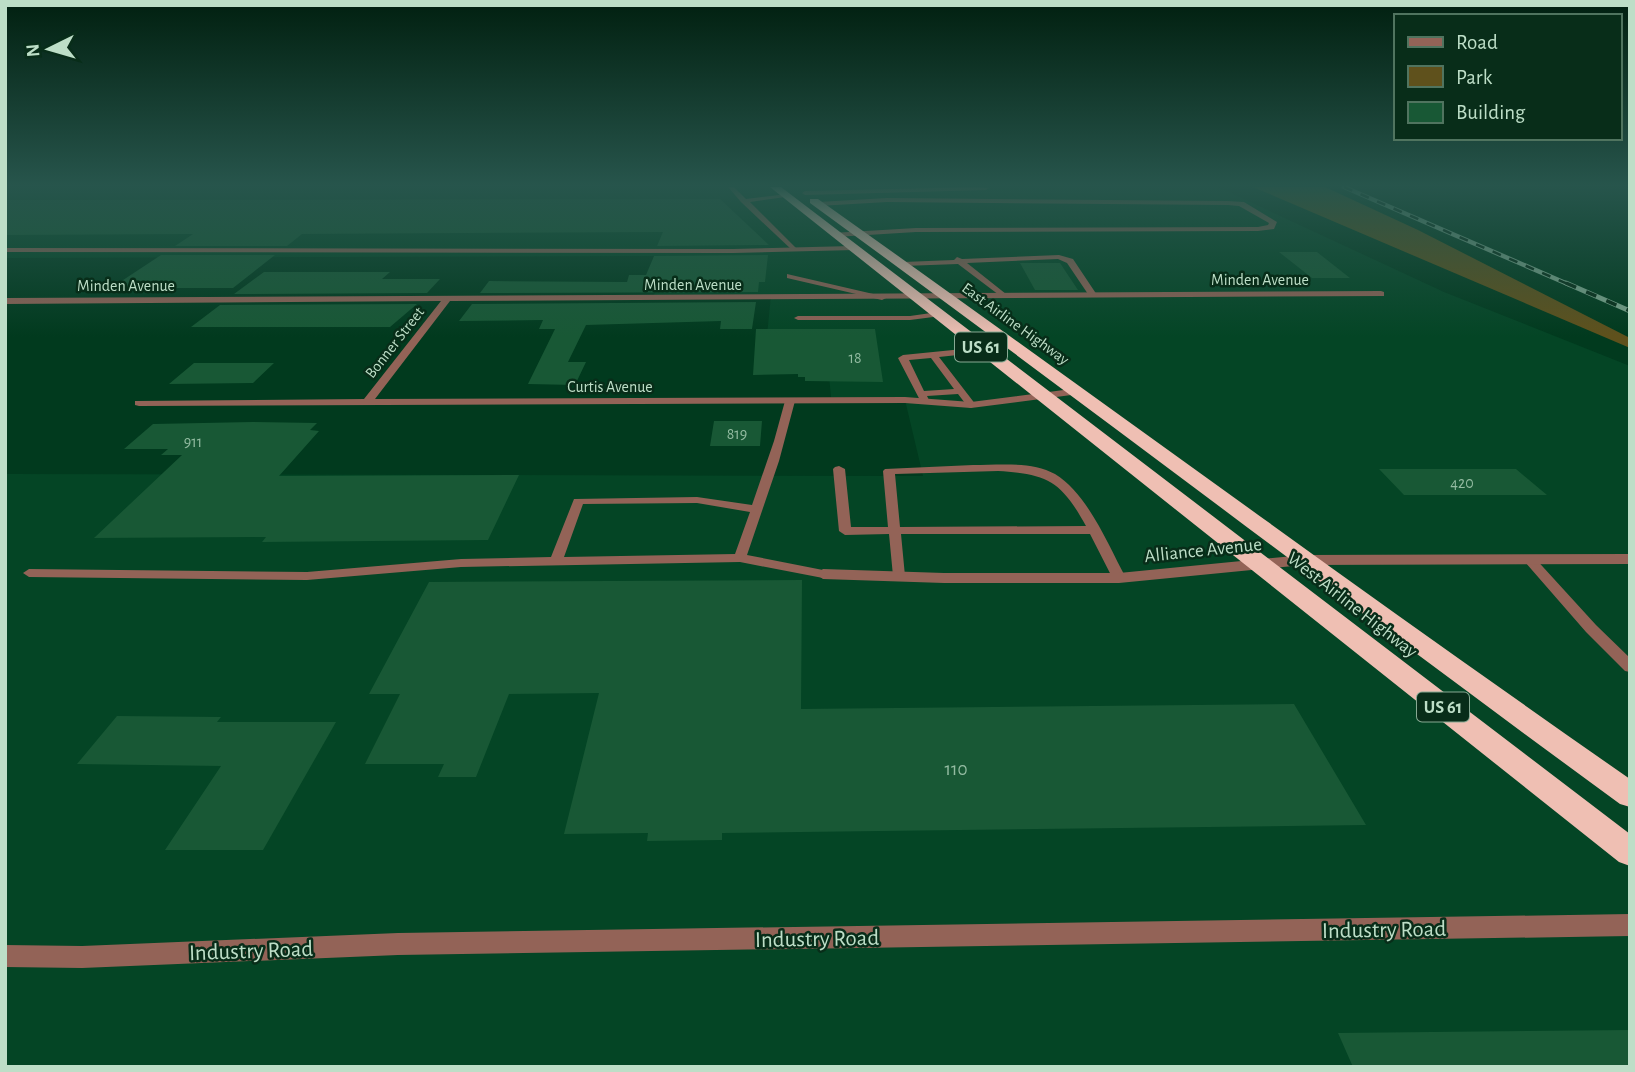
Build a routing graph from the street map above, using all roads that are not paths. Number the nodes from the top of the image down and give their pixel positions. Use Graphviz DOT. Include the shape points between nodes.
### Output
graph roads {
  1 [pos="781,237"];
  2 [pos="839,237"];
  3 [pos="863,237"];
  4 [pos="852,248"];
  5 [pos="794,249"];
  6 [pos="5,250"];
  7 [pos="957,259"];
  8 [pos="903,264"];
  9 [pos="790,276"];
  10 [pos="1093,295"];
  11 [pos="1381,295"];
  12 [pos="950,296"];
  13 [pos="1003,296"];
  14 [pos="882,298"];
  15 [pos="917,298"];
  16 [pos="446,300"];
  17 [pos="5,301"];
  18 [pos="937,314"];
  19 [pos="798,318"];
  20 [pos="983,349"];
  21 [pos="933,355"];
  22 [pos="960,391"];
  23 [pos="1079,391"];
  24 [pos="1044,397"];
  25 [pos="923,398"];
  26 [pos="790,401"];
  27 [pos="139,403"];
  28 [pos="366,403"];
  29 [pos="971,405"];
  30 [pos="839,469"];
  31 [pos="756,509"];
  32 [pos="1094,530"];
  33 [pos="895,531"];
  34 [pos="740,558"];
  35 [pos="1304,559"];
  36 [pos="1529,559"];
  37 [pos="1630,559"];
  38 [pos="556,562"];
  39 [pos="1256,562"];
  40 [pos="29,573"];
  41 [pos="823,574"];
  42 [pos="899,576"];
  43 [pos="1119,578"];
  44 [pos="1630,667"];
  45 [pos="1629,793"];
  46 [pos="1630,852"];
  47 [pos="1630,925"];
  48 [pos="5,956"];
  1 -- 5 [label="lane"];
  2 -- 4 [label="highway, US 61"];
  3 -- 8 [label="highway, East Airline Highway / US 61"];
  4 -- 5 [label="street"];
  4 -- 15 [label="highway, US 61"];
  5 -- 6 [label="street"];
  7 -- 8 [label="lane"];
  7 -- 10 [label="lane" via="1059,257 1070,261"];
  7 -- 13 [label="lane"];
  8 -- 12 [label="highway, East Airline Highway / US 61"];
  9 -- 14 [label="lane"];
  10 -- 11 [label="street, Minden Avenue"];
  10 -- 13 [label="street, Minden Avenue"];
  12 -- 13 [label="street, Minden Avenue"];
  12 -- 15 [label="street, Minden Avenue"];
  12 -- 23 [label="highway, East Airline Highway / US 61"];
  14 -- 15 [label="street, Minden Avenue"];
  14 -- 16 [label="street, Minden Avenue"];
  15 -- 18 [label="highway, US 61"];
  16 -- 17 [label="street, Minden Avenue"];
  16 -- 28 [label="street, Bonner Street"];
  18 -- 19 [label="lane"];
  18 -- 20 [label="highway, US 61"];
  20 -- 21 [label="lane"];
  20 -- 24 [label="highway, US 61"];
  21 -- 22 [label="lane"];
  21 -- 25 [label="lane" via="903,358"];
  22 -- 25 [label="lane"];
  22 -- 29 [label="lane"];
  23 -- 24 [label="street, Curtis Avenue"];
  23 -- 35 [label="highway, West Airline Highway / US 61"];
  24 -- 29 [label="street, Curtis Avenue"];
  24 -- 39 [label="highway, West Airline Highway / US 61"];
  25 -- 26 [label="street, Curtis Avenue"];
  25 -- 29 [label="street, Curtis Avenue"];
  26 -- 28 [label="street, Curtis Avenue"];
  26 -- 31 [label="lane" via="781,442"];
  27 -- 28 [label="street, Curtis Avenue"];
  30 -- 33 [label="lane" via="845,531"];
  31 -- 34 [label="lane"];
  31 -- 38 [label="lane" via="697,500 578,501"];
  32 -- 33 [label="lane"];
  32 -- 33 [label="lane" via="1058,482 1026,469 889,471"];
  32 -- 43 [label="lane"];
  33 -- 42 [label="lane"];
  34 -- 38 [label="lane"];
  34 -- 41 [label="lane"];
  35 -- 36 [label="street, Alliance Avenue"];
  35 -- 39 [label="street, Alliance Avenue"];
  35 -- 45 [label="highway, West Airline Highway / US 61"];
  36 -- 37 [label="street, Alliance Avenue"];
  36 -- 44 [label="lane" via="1599,640"];
  38 -- 40 [label="lane" via="461,563 307,576"];
  39 -- 43 [label="street, Alliance Avenue"];
  39 -- 46 [label="highway, West Airline Highway / US 61"];
  41 -- 42 [label="street, Alliance Avenue"];
  42 -- 43 [label="street, Alliance Avenue"];
  47 -- 48 [label="street, Industry Road" via="398,944"];
}
